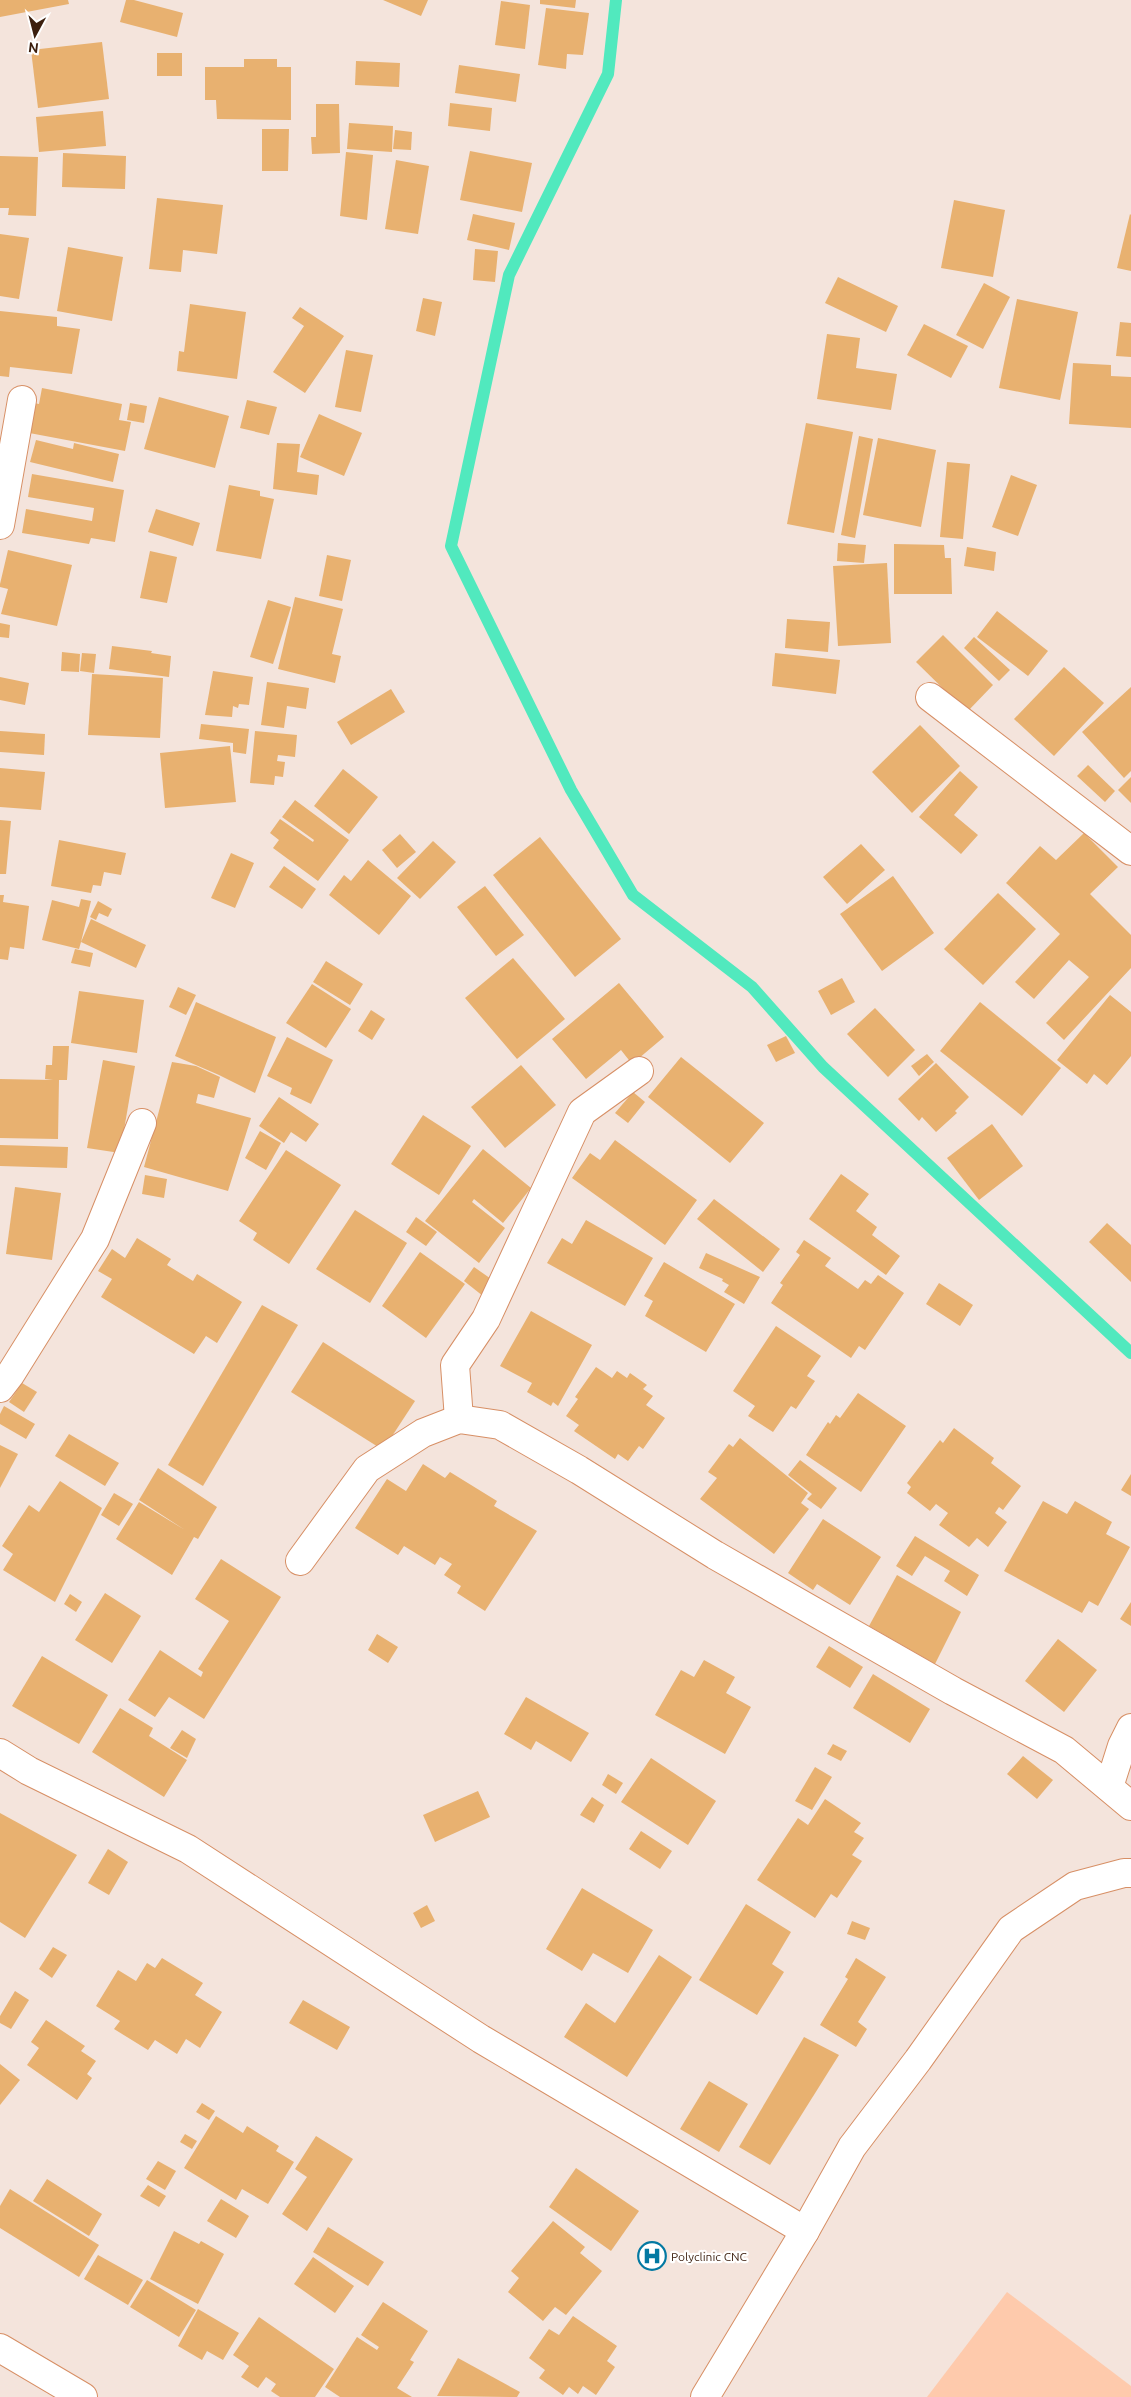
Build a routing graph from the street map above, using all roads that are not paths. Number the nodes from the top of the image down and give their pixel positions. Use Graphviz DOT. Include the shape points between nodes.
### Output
graph roads {
  1 [pos="22,400"];
  2 [pos="0,525"];
  3 [pos="930,697"];
  4 [pos="1131,851"];
  5 [pos="639,1071"];
  6 [pos="142,1123"];
  7 [pos="0,1388"];
  8 [pos="459,1418"];
  9 [pos="300,1561"];
  10 [pos="1131,1728"];
  11 [pos="0,1753"];
  12 [pos="1109,1787"];
  13 [pos="1131,1806"];
  14 [pos="1131,1873"];
  15 [pos="805,2232"];
  16 [pos="0,2348"];
  17 [pos="83,2397"];
  18 [pos="705,2397"];
  1 -- 2 [label="street"];
  3 -- 4 [label="street"];
  5 -- 8 [label="street" via="582,1112 486,1318 455,1365"];
  6 -- 7 [label="street" via="94,1239"];
  8 -- 9 [label="street" via="423,1433 367,1469"];
  8 -- 12 [label="street" via="500,1426 572,1466 714,1555 1064,1750"];
  10 -- 12 [label="street"];
  11 -- 15 [label="street" via="29,1772 188,1849 481,2039"];
  12 -- 13 [label="street"];
  14 -- 15 [label="street" via="1076,1886 1011,1929 852,2146"];
  15 -- 18 [label="street"];
  16 -- 17 [label="street"];
}
